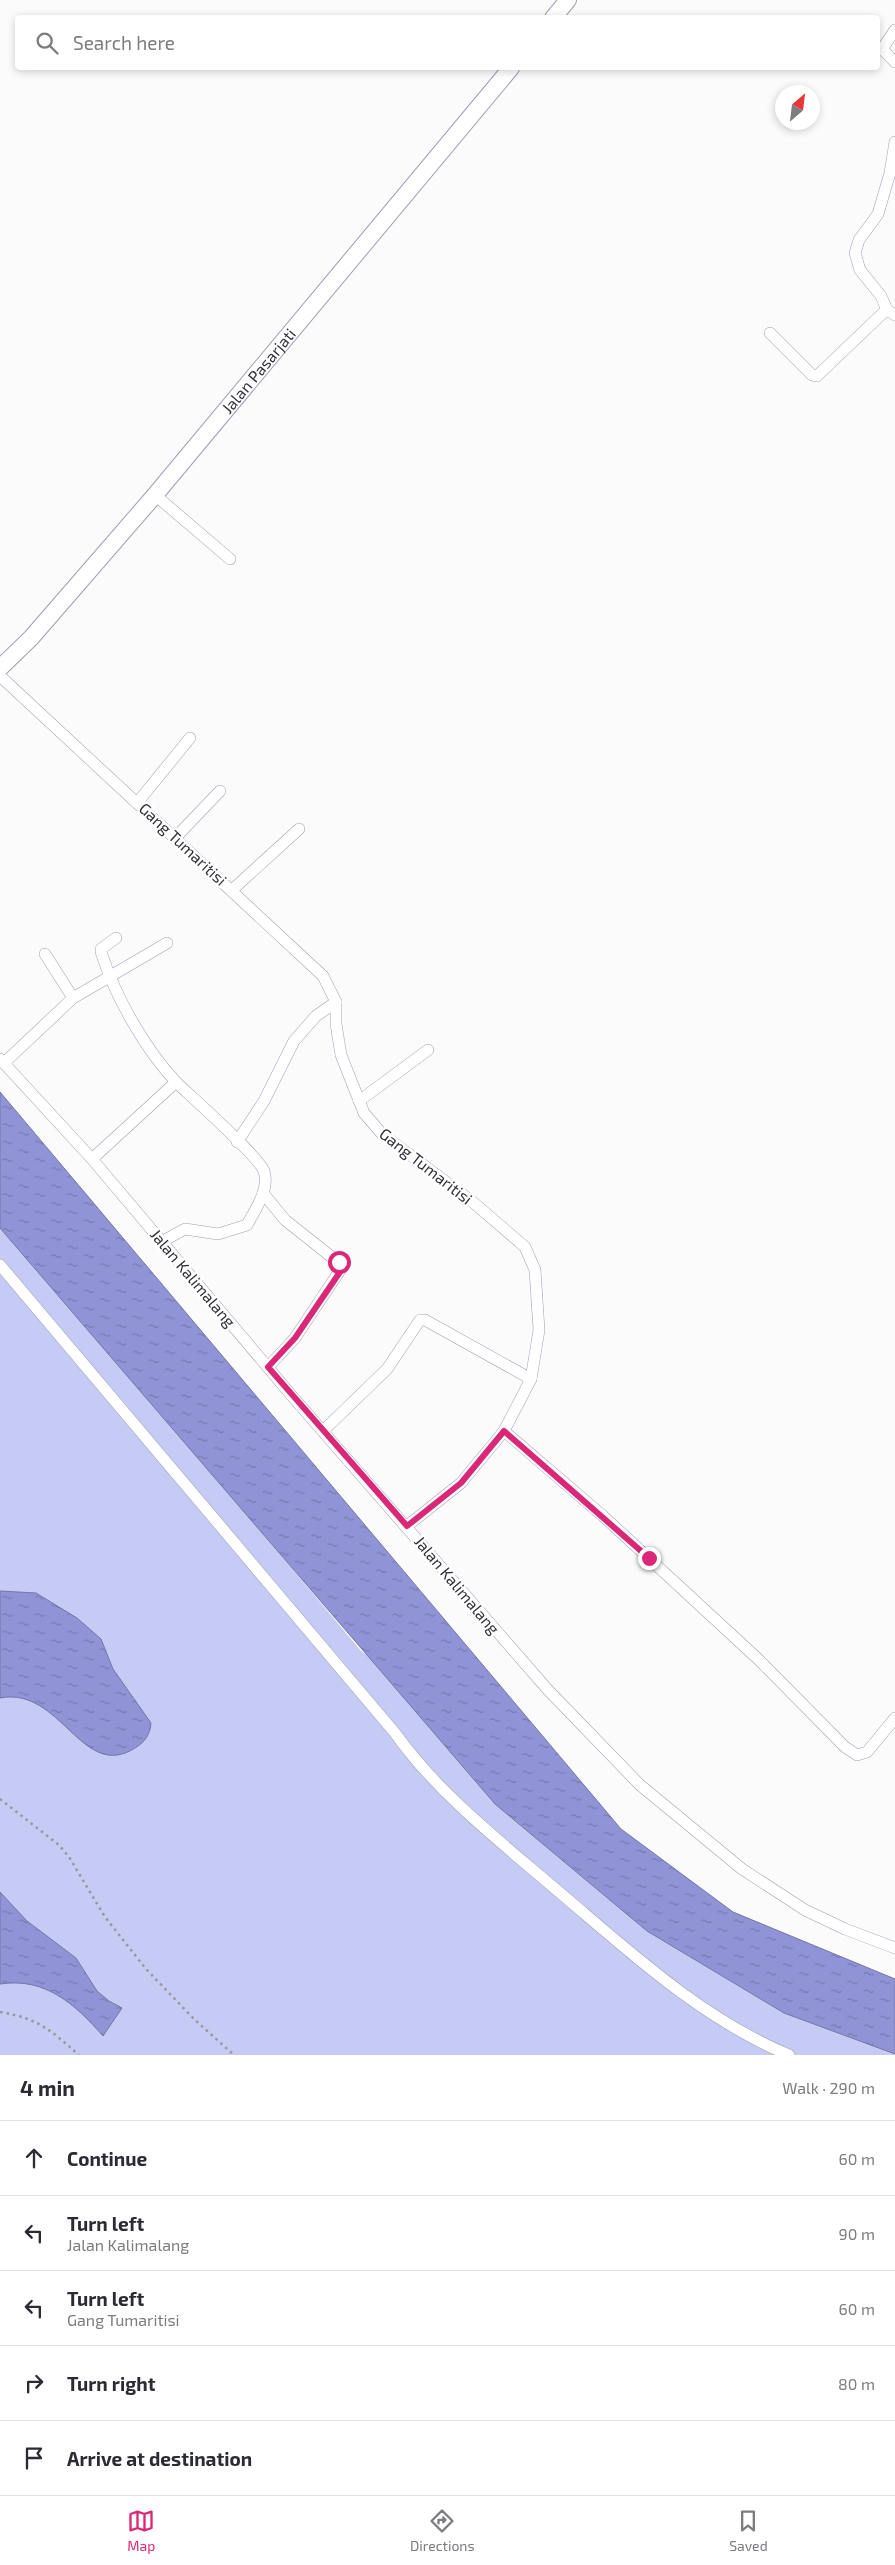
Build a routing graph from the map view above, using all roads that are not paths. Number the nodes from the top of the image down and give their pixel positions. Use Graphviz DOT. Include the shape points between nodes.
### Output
graph roads {
  1 [pos="568,0"];
  2 [pos="556,15"];
  3 [pos="895,30"];
  4 [pos="880,47"];
  5 [pos="895,62"];
  6 [pos="509,70"];
  7 [pos="895,142"];
  8 [pos="891,313"];
  9 [pos="770,333"];
  10 [pos="155,495"];
  11 [pos="230,559"];
  12 [pos="0,668"];
  13 [pos="0,676"];
  14 [pos="190,738"];
  15 [pos="220,791"];
  16 [pos="137,803"];
  17 [pos="299,828"];
  18 [pos="175,838"];
  19 [pos="232,890"];
  20 [pos="116,938"];
  21 [pos="167,943"];
  22 [pos="45,954"];
  23 [pos="109,976"];
  24 [pos="73,998"];
  25 [pos="336,1002"];
  26 [pos="428,1050"];
  27 [pos="2,1061"];
  28 [pos="176,1082"];
  29 [pos="359,1101"];
  30 [pos="237,1142"];
  31 [pos="92,1159"];
  32 [pos="263,1193"];
  33 [pos="163,1241"];
  34 [pos="0,1265"];
  35 [pos="268,1367"];
  36 [pos="531,1379"];
  37 [pos="324,1430"];
  38 [pos="504,1431"];
  39 [pos="407,1526"];
  40 [pos="895,1718"];
  41 [pos="895,1948"];
  42 [pos="789,2055"];
  1 -- 2 [label="main road"];
  3 -- 4 [label="street"];
  4 -- 5 [label="street"];
  6 -- 10 [label="main road, Jalan Pasarjati"];
  7 -- 8 [label="street" via="878,214 858,240 855,252 860,270 882,296"];
  8 -- 9 [label="street" via="817,376 812,375"];
  10 -- 11 [label="street"];
  10 -- 12 [label="main road, Jalan Pasarjati" via="31,638"];
  13 -- 16 [label="street, Gang Tumaritisi"];
  14 -- 16 [label="street"];
  15 -- 18 [label="street"];
  16 -- 18 [label="street, Gang Tumaritisi"];
  17 -- 19 [label="street"];
  18 -- 19 [label="street, Gang Tumaritisi"];
  19 -- 25 [label="street, Gang Tumaritisi" via="323,976"];
  20 -- 23 [label="street" via="101,949"];
  21 -- 23 [label="street"];
  22 -- 24 [label="street"];
  23 -- 24 [label="street"];
  23 -- 28 [label="street" via="133,1021"];
  24 -- 27 [label="street"];
  25 -- 29 [label="street, Gang Tumaritisi" via="342,1056"];
  25 -- 30 [label="street" via="316,1016 294,1041 264,1101"];
  26 -- 29 [label="street"];
  27 -- 31 [label="street, Jalan Kalimalang"];
  28 -- 30 [label="street"];
  28 -- 31 [label="street"];
  29 -- 36 [label="street, Gang Tumaritisi" via="382,1134 474,1203 529,1254 537,1284 539,1330"];
  30 -- 32 [label="street" via="263,1170"];
  31 -- 33 [label="street, Jalan Kalimalang"];
  32 -- 33 [label="street" via="247,1224 218,1234 186,1229"];
  32 -- 35 [label="street" via="285,1220 343,1266 295,1338"];
  33 -- 35 [label="street, Jalan Kalimalang"];
  34 -- 42 [label="street" via="395,1733 413,1759 488,1831 669,1985 748,2037"];
  35 -- 37 [label="street, Jalan Kalimalang"];
  36 -- 37 [label="street" via="420,1320 387,1369"];
  36 -- 38 [label="street, Gang Tumaritisi"];
  37 -- 39 [label="street, Jalan Kalimalang"];
  38 -- 39 [label="street, Gang Tumaritisi" via="461,1483"];
  38 -- 40 [label="street" via="603,1516 758,1659 845,1747 857,1755 867,1752"];
  39 -- 41 [label="street, Jalan Kalimalang" via="548,1690 640,1785 742,1869 797,1905 845,1929"];
}
